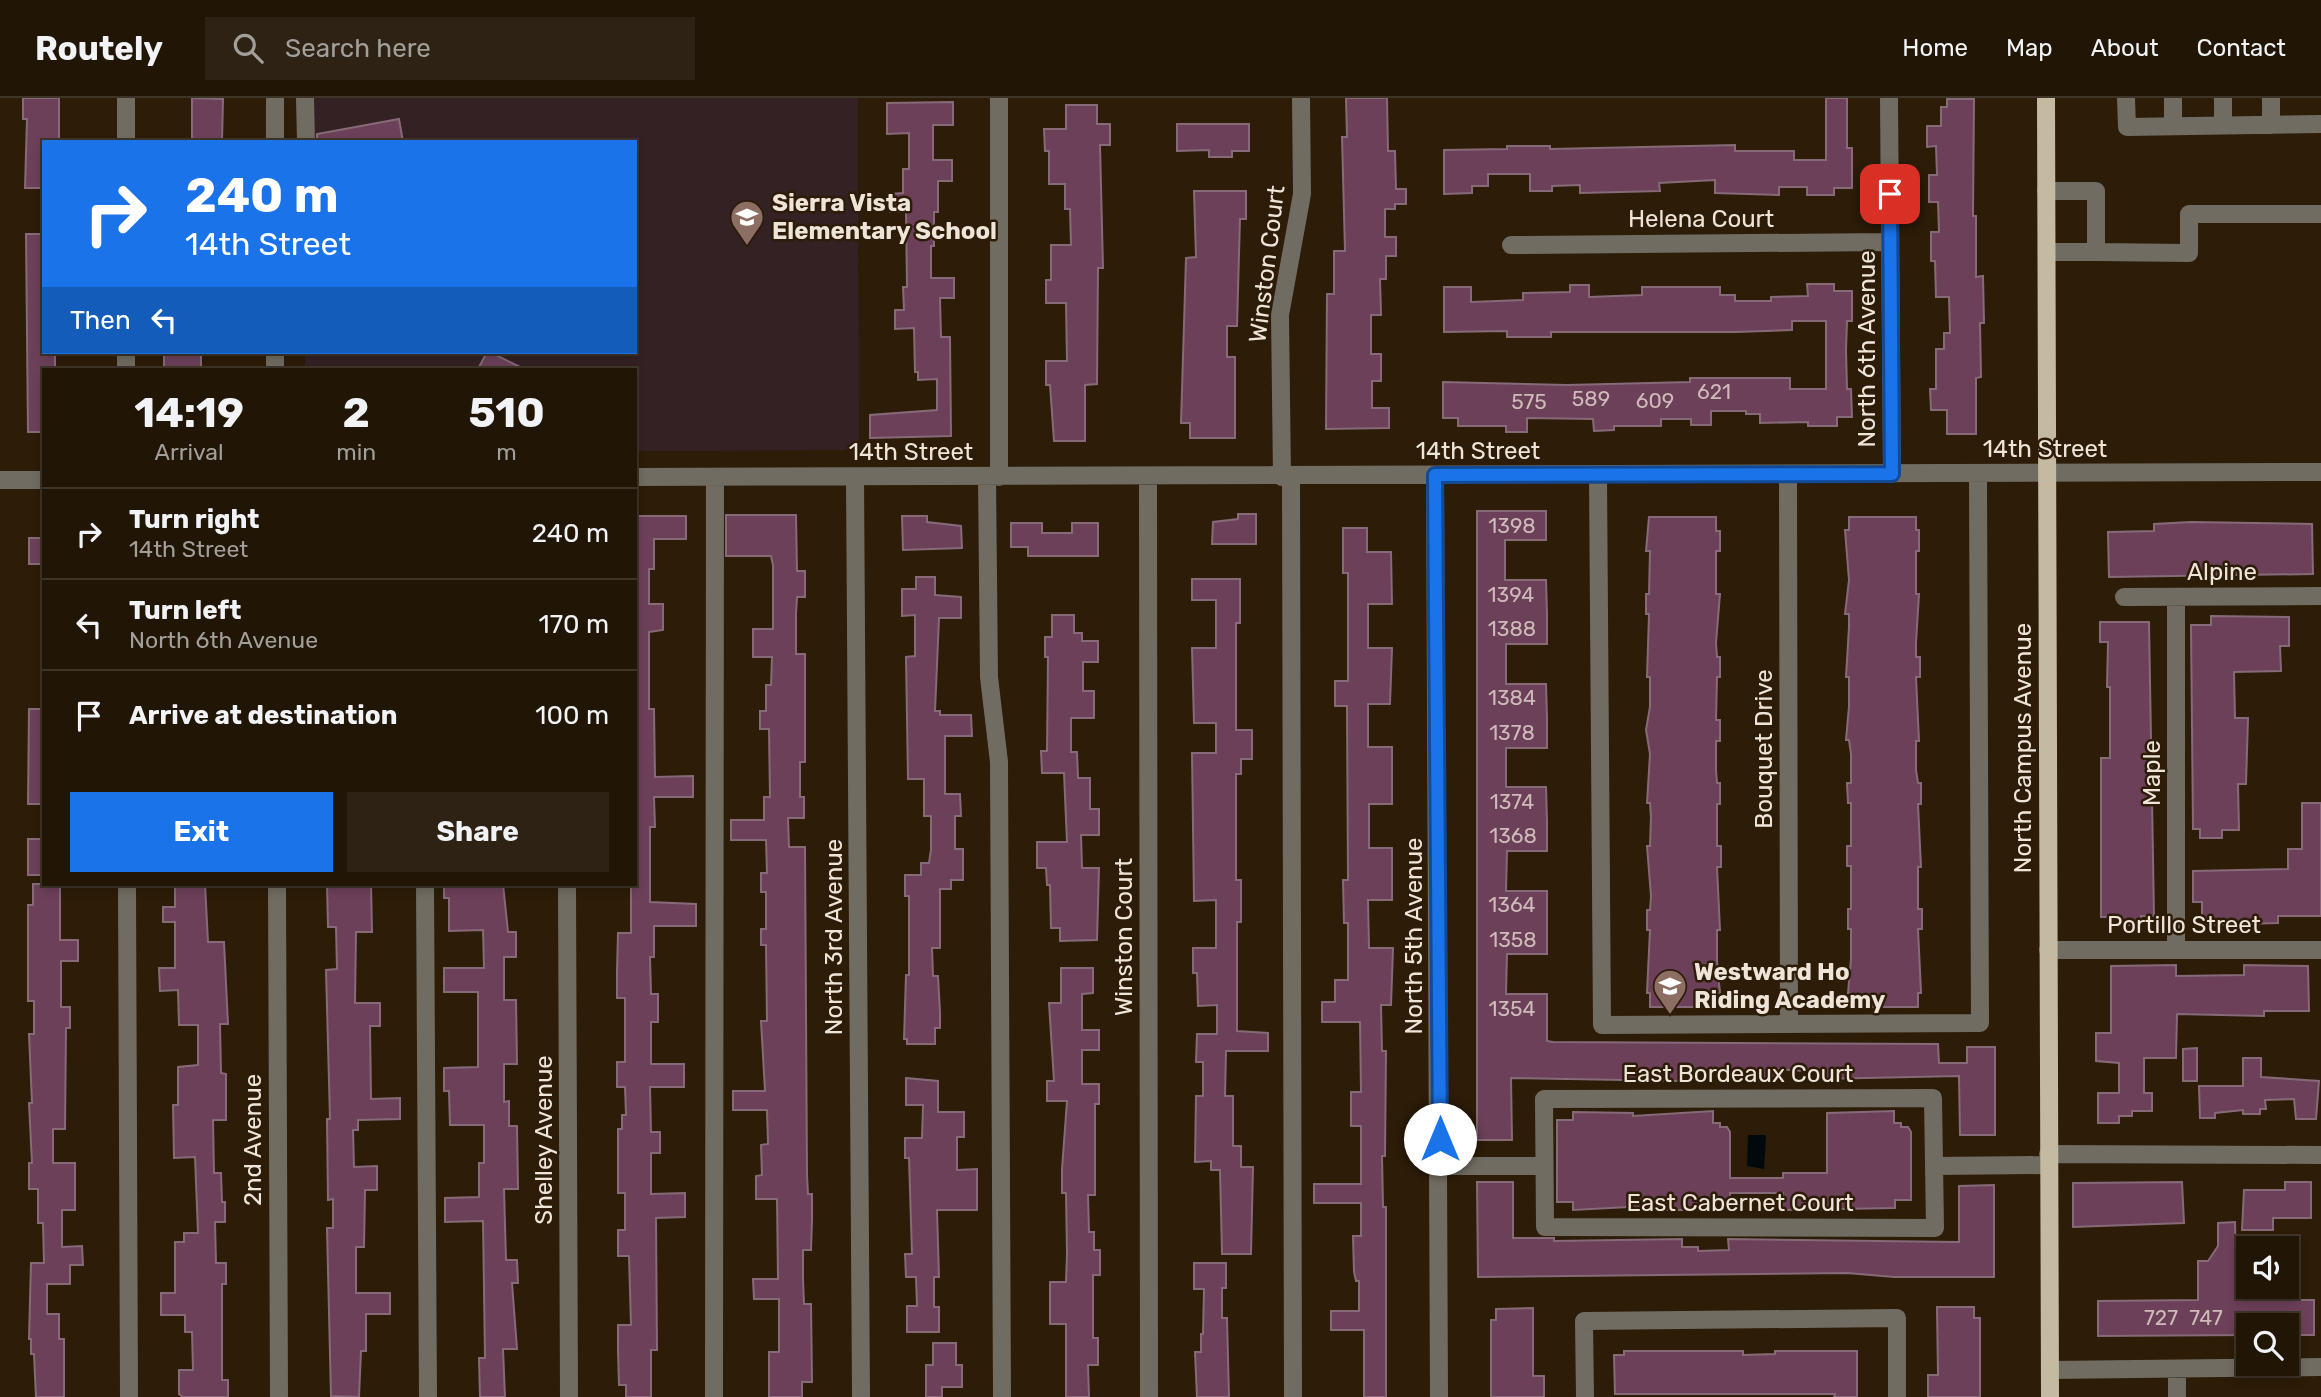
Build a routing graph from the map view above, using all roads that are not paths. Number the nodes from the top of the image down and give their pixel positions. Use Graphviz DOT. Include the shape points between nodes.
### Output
graph roads {
  1 [pos="126,98"];
  2 [pos="275,98"];
  3 [pos="306,98"];
  4 [pos="999,98"];
  5 [pos="1301,98"];
  6 [pos="1889,98"];
  7 [pos="2046,98"];
  8 [pos="2126,98"];
  9 [pos="2173,98"];
  10 [pos="2223,98"];
  11 [pos="2271,98"];
  12 [pos="2321,124"];
  13 [pos="2223,125"];
  14 [pos="2271,125"];
  15 [pos="2172,126"];
  16 [pos="126,140"];
  17 [pos="275,140"];
  18 [pos="306,140"];
  19 [pos="2046,191"];
  20 [pos="2321,214"];
  21 [pos="1890,242"];
  22 [pos="1511,245"];
  23 [pos="2047,253"];
  24 [pos="2096,253"];
  25 [pos="2321,472"];
  26 [pos="2047,473"];
  27 [pos="1892,474"];
  28 [pos="1978,474"];
  29 [pos="1435,475"];
  30 [pos="1598,475"];
  31 [pos="1788,475"];
  32 [pos="637,477"];
  33 [pos="715,477"];
  34 [pos="855,477"];
  35 [pos="993,477"];
  36 [pos="1286,477"];
  37 [pos="1148,478"];
  38 [pos="0,480"];
  39 [pos="42,480"];
  40 [pos="2321,596"];
  41 [pos="2124,597"];
  42 [pos="2176,597"];
  43 [pos="127,886"];
  44 [pos="277,886"];
  45 [pos="425,886"];
  46 [pos="567,886"];
  47 [pos="2176,949"];
  48 [pos="2048,950"];
  49 [pos="2321,950"];
  50 [pos="1789,1023"];
  51 [pos="2321,1155"];
  52 [pos="2048,1159"];
  53 [pos="1440,1166"];
  54 [pos="1544,1166"];
  55 [pos="1934,1166"];
  56 [pos="2321,1367"];
  57 [pos="2177,1368"];
  58 [pos="2050,1370"];
  59 [pos="129,1397"];
  60 [pos="279,1397"];
  61 [pos="428,1397"];
  62 [pos="569,1397"];
  63 [pos="714,1397"];
  64 [pos="861,1397"];
  65 [pos="1002,1397"];
  66 [pos="1149,1397"];
  67 [pos="1293,1397"];
  68 [pos="1439,1397"];
  69 [pos="1585,1397"];
  70 [pos="1897,1397"];
  71 [pos="2050,1397"];
  72 [pos="2177,1397"];
  1 -- 16 [label="street"];
  2 -- 17 [label="street"];
  3 -- 18 [label="street"];
  4 -- 35 [label="street"];
  5 -- 36 [label="street, Winston Court" via="1301,194 1280,315"];
  6 -- 21 [label="street, North 6th Avenue"];
  7 -- 19 [label="main road, North Campus Avenue"];
  8 -- 15 [label="street" via="2127,127"];
  9 -- 15 [label="street"];
  10 -- 13 [label="street"];
  11 -- 14 [label="street"];
  12 -- 14 [label="street"];
  13 -- 14 [label="street"];
  13 -- 15 [label="street"];
  19 -- 23 [label="main road, North Campus Avenue"];
  19 -- 24 [label="street" via="2096,191"];
  20 -- 24 [label="street" via="2189,214 2189,253"];
  21 -- 22 [label="street, Helena Court"];
  21 -- 27 [label="street, North 6th Avenue"];
  23 -- 24 [label="street"];
  23 -- 26 [label="main road, North Campus Avenue"];
  25 -- 26 [label="street, 14th Street"];
  26 -- 28 [label="street, 14th Street"];
  26 -- 48 [label="main road, North Campus Avenue"];
  27 -- 28 [label="street, 14th Street"];
  27 -- 31 [label="street, 14th Street"];
  28 -- 50 [label="street" via="1980,1023"];
  29 -- 30 [label="street, 14th Street"];
  29 -- 36 [label="street, 14th Street"];
  29 -- 53 [label="street, North 5th Avenue"];
  30 -- 31 [label="street, 14th Street"];
  30 -- 50 [label="street" via="1602,1025"];
  31 -- 50 [label="street, Bouquet Drive"];
  32 -- 33 [label="street, 14th Street"];
  33 -- 34 [label="street, 14th Street"];
  33 -- 63 [label="street"];
  34 -- 35 [label="street, 14th Street"];
  34 -- 64 [label="street, North 3rd Avenue"];
  35 -- 37 [label="street, 14th Street"];
  35 -- 65 [label="street" via="989,677 999,762"];
  36 -- 37 [label="street, 14th Street"];
  36 -- 67 [label="street, Winston Court"];
  37 -- 66 [label="street, Winston Court"];
  38 -- 39 [label="street"];
  40 -- 42 [label="street, Alpine"];
  41 -- 42 [label="street, Alpine"];
  42 -- 47 [label="street, Maple"];
  43 -- 59 [label="street"];
  44 -- 60 [label="street, 2nd Avenue"];
  45 -- 61 [label="street"];
  46 -- 62 [label="street, Shelley Avenue"];
  47 -- 48 [label="street, Portillo Street"];
  47 -- 49 [label="street, Portillo Street"];
  48 -- 52 [label="main road, North Campus Avenue"];
  51 -- 52 [label="street"];
  52 -- 55 [label="street"];
  52 -- 58 [label="main road, North Campus Avenue"];
  53 -- 54 [label="street"];
  53 -- 68 [label="street, North 5th Avenue"];
  54 -- 55 [label="street, East Cabernet Court" via="1545,1227 1934,1228"];
  54 -- 55 [label="street, East Bordeaux Court" via="1544,1099 1933,1098"];
  56 -- 57 [label="street"];
  57 -- 58 [label="street"];
  57 -- 72 [label="street"];
  58 -- 71 [label="main road, North Campus Avenue"];
  69 -- 70 [label="street" via="1584,1321 1897,1318"];
}
